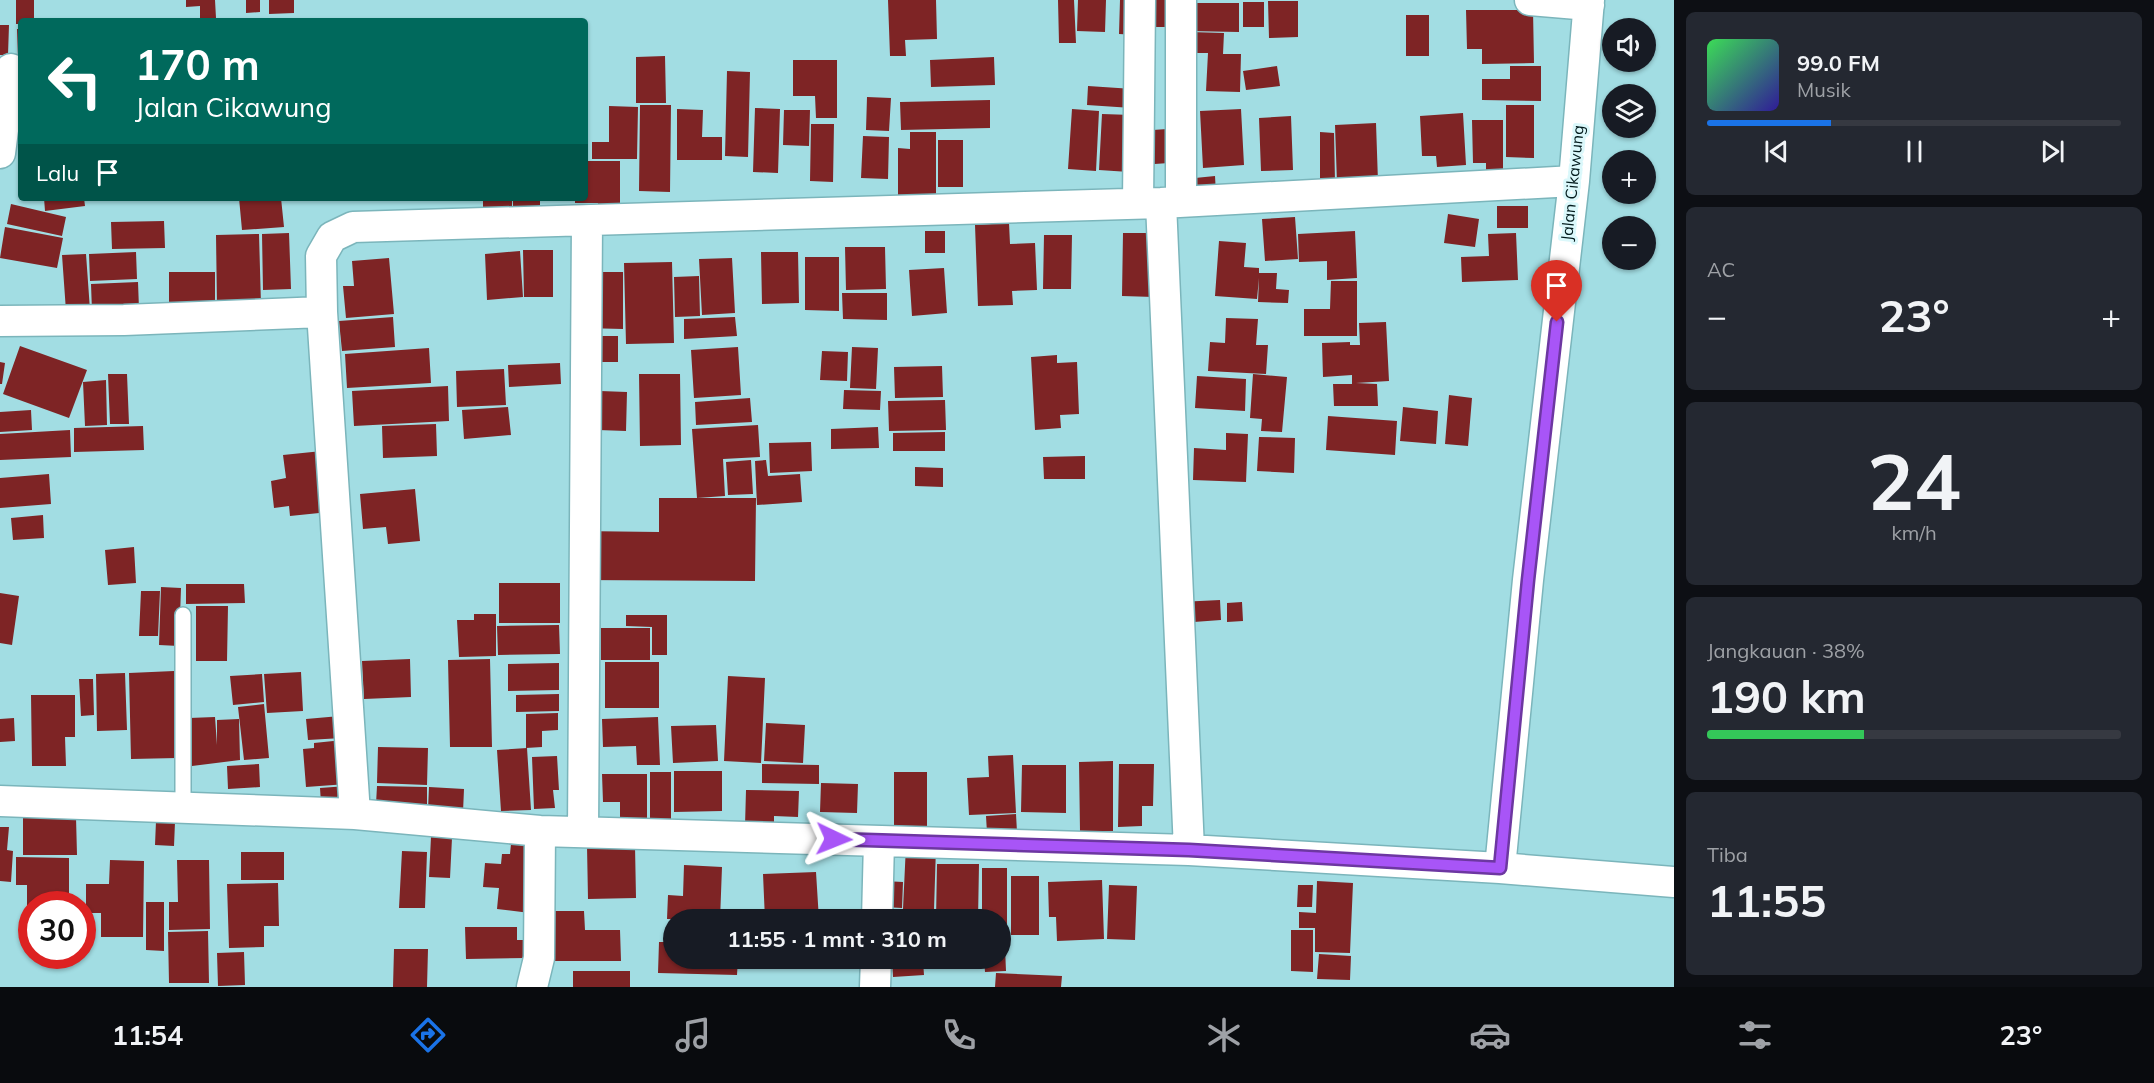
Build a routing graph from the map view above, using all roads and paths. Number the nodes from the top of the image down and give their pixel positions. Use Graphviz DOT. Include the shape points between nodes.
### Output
graph roads {
  1 [pos="1140,0"];
  2 [pos="1181,0"];
  3 [pos="1530,0"];
  4 [pos="1589,3"];
  5 [pos="11,69"];
  6 [pos="0,153"];
  7 [pos="1574,181"];
  8 [pos="1160,203"];
  9 [pos="587,221"];
  10 [pos="322,312"];
  11 [pos="0,321"];
  12 [pos="183,615"];
  13 [pos="0,801"];
  14 [pos="183,808"];
  15 [pos="355,814"];
  16 [pos="540,831"];
  17 [pos="583,831"];
  18 [pos="879,841"];
  19 [pos="1189,850"];
  20 [pos="1500,868"];
  21 [pos="1674,882"];
  22 [pos="877,909"];
  23 [pos="876,969"];
  24 [pos="532,987"];
  25 [pos="875,987"];
  1 -- 8 [label="street"];
  2 -- 8 [label="street"];
  3 -- 4 [label="street"];
  4 -- 7 [label="street, Jalan Cikawung"];
  5 -- 6 [label="street"];
  7 -- 8 [label="street"];
  7 -- 20 [label="street, Jalan Cikawung" via="1528,580"];
  8 -- 9 [label="street"];
  8 -- 19 [label="street"];
  9 -- 10 [label="street" via="353,227 332,237 321,256"];
  9 -- 17 [label="street"];
  10 -- 11 [label="street"];
  10 -- 15 [label="street"];
  12 -- 14 [label="lane"];
  13 -- 14 [label="street"];
  14 -- 15 [label="street"];
  15 -- 16 [label="street"];
  16 -- 17 [label="street"];
  16 -- 24 [label="street" via="539,958"];
  17 -- 18 [label="street"];
  18 -- 19 [label="street"];
  18 -- 22 [label="street"];
  19 -- 20 [label="street"];
  20 -- 21 [label="street"];
  23 -- 25 [label="street"];
}
